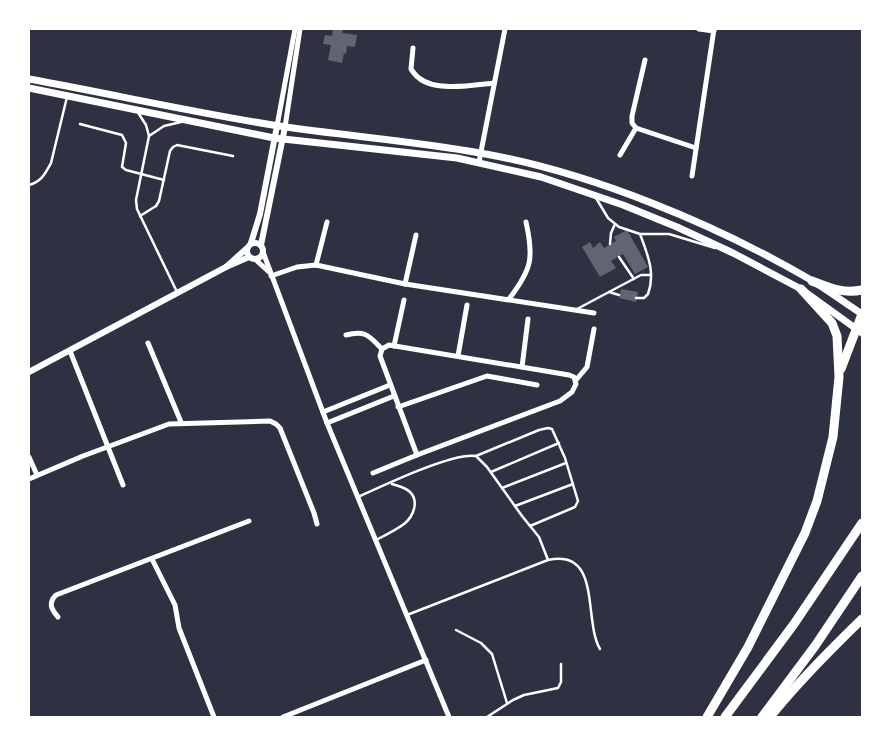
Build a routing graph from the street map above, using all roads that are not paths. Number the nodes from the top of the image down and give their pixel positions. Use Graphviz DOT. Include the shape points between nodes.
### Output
graph roads {
  1 [pos="295,29"];
  2 [pos="300,29"];
  3 [pos="505,29"];
  4 [pos="700,29"];
  5 [pos="714,30"];
  6 [pos="413,48"];
  7 [pos="645,60"];
  8 [pos="29,79"];
  9 [pos="494,83"];
  10 [pos="29,88"];
  11 [pos="67,96"];
  12 [pos="137,110"];
  13 [pos="186,120"];
  14 [pos="80,124"];
  15 [pos="277,126"];
  16 [pos="285,127"];
  17 [pos="636,128"];
  18 [pos="150,136"];
  19 [pos="274,138"];
  20 [pos="283,139"];
  21 [pos="696,148"];
  22 [pos="481,153"];
  23 [pos="620,155"];
  24 [pos="233,156"];
  25 [pos="479,162"];
  26 [pos="142,174"];
  27 [pos="692,176"];
  28 [pos="164,180"];
  29 [pos="29,185"];
  30 [pos="594,194"];
  31 [pos="140,216"];
  32 [pos="327,222"];
  33 [pos="526,222"];
  34 [pos="615,224"];
  35 [pos="640,234"];
  36 [pos="416,235"];
  37 [pos="251,243"];
  38 [pos="610,244"];
  39 [pos="260,245"];
  40 [pos="246,249"];
  41 [pos="263,252"];
  42 [pos="734,253"];
  43 [pos="619,257"];
  44 [pos="252,258"];
  45 [pos="316,265"];
  46 [pos="226,268"];
  47 [pos="270,274"];
  48 [pos="652,275"];
  49 [pos="634,280"];
  50 [pos="812,281"];
  51 [pos="405,284"];
  52 [pos="801,290"];
  53 [pos="862,290"];
  54 [pos="609,292"];
  55 [pos="178,293"];
  56 [pos="619,295"];
  57 [pos="636,298"];
  58 [pos="509,299"];
  59 [pos="404,300"];
  60 [pos="467,305"];
  61 [pos="576,310"];
  62 [pos="594,312"];
  63 [pos="862,314"];
  64 [pos="528,320"];
  65 [pos="594,328"];
  66 [pos="859,331"];
  67 [pos="346,335"];
  68 [pos="148,343"];
  69 [pos="394,346"];
  70 [pos="382,349"];
  71 [pos="70,351"];
  72 [pos="458,356"];
  73 [pos="522,367"];
  74 [pos="29,372"];
  75 [pos="839,377"];
  76 [pos="576,380"];
  77 [pos="390,385"];
  78 [pos="537,385"];
  79 [pos="394,396"];
  80 [pos="398,407"];
  81 [pos="323,412"];
  82 [pos="181,422"];
  83 [pos="327,424"];
  84 [pos="559,443"];
  85 [pos="108,446"];
  86 [pos="417,455"];
  87 [pos="476,456"];
  88 [pos="29,457"];
  89 [pos="566,463"];
  90 [pos="491,472"];
  91 [pos="373,473"];
  92 [pos="37,475"];
  93 [pos="29,479"];
  94 [pos="390,483"];
  95 [pos="573,484"];
  96 [pos="123,485"];
  97 [pos="502,488"];
  98 [pos="358,497"];
  99 [pos="515,506"];
  100 [pos="249,521"];
  101 [pos="862,523"];
  102 [pos="317,524"];
  103 [pos="530,526"];
  104 [pos="376,540"];
  105 [pos="152,559"];
  106 [pos="548,560"];
  107 [pos="862,576"];
  108 [pos="407,615"];
  109 [pos="58,617"];
  110 [pos="862,619"];
  111 [pos="456,630"];
  112 [pos="600,649"];
  113 [pos="426,660"];
  114 [pos="561,664"];
  115 [pos="507,703"];
  116 [pos="214,717"];
  117 [pos="283,717"];
  118 [pos="449,717"];
  119 [pos="487,717"];
  120 [pos="707,717"];
  121 [pos="725,717"];
  122 [pos="762,717"];
  123 [pos="770,717"];
  1 -- 15 [label="street"];
  2 -- 16 [label="street"];
  3 -- 9 [label="street"];
  4 -- 5 [label="street"];
  5 -- 21 [label="street"];
  6 -- 9 [label="street" via="411,69 419,79 434,85 456,87"];
  7 -- 17 [label="street" via="632,116"];
  8 -- 15 [label="main road"];
  9 -- 22 [label="street"];
  10 -- 11 [label="main road"];
  11 -- 12 [label="main road"];
  11 -- 29 [label="lane" via="51,163 37,183"];
  12 -- 13 [label="main road"];
  12 -- 18 [label="lane"];
  13 -- 18 [label="lane" via="164,126"];
  13 -- 19 [label="main road"];
  14 -- 26 [label="lane" via="122,134 126,143 122,167"];
  15 -- 16 [label="main road"];
  15 -- 19 [label="street"];
  16 -- 20 [label="street"];
  16 -- 22 [label="main road"];
  17 -- 21 [label="street"];
  17 -- 23 [label="street"];
  18 -- 26 [label="lane"];
  19 -- 20 [label="main road"];
  19 -- 37 [label="street" via="260,214"];
  20 -- 25 [label="main road"];
  20 -- 39 [label="street"];
  21 -- 27 [label="street"];
  22 -- 25 [label="street"];
  22 -- 50 [label="main road" via="535,164 646,202 752,249"];
  24 -- 28 [label="lane" via="178,145 170,151"];
  25 -- 30 [label="main road"];
  26 -- 28 [label="lane"];
  26 -- 31 [label="lane" via="136,200"];
  28 -- 31 [label="lane" via="156,206"];
  30 -- 34 [label="lane"];
  30 -- 42 [label="main road"];
  31 -- 55 [label="lane"];
  32 -- 45 [label="street"];
  33 -- 58 [label="street" via="530,259 524,279"];
  34 -- 35 [label="lane"];
  34 -- 38 [label="lane" via="610,233"];
  35 -- 42 [label="lane" via="669,234"];
  35 -- 48 [label="lane"];
  36 -- 51 [label="street"];
  37 -- 39 [label="street"];
  37 -- 40 [label="street"];
  39 -- 41 [label="street"];
  40 -- 44 [label="street"];
  40 -- 46 [label="street"];
  41 -- 44 [label="street" via="260,257"];
  41 -- 47 [label="street"];
  42 -- 52 [label="main road"];
  43 -- 49 [label="lane"];
  44 -- 46 [label="street"];
  44 -- 47 [label="street"];
  45 -- 47 [label="street"];
  45 -- 51 [label="street"];
  46 -- 55 [label="street"];
  47 -- 81 [label="street"];
  48 -- 49 [label="lane" via="644,274"];
  48 -- 57 [label="lane" via="648,294 644,298"];
  49 -- 54 [label="lane"];
  50 -- 53 [label="highway" via="838,291"];
  50 -- 63 [label="main road"];
  51 -- 58 [label="street"];
  52 -- 66 [label="main road"];
  52 -- 75 [label="highway" via="832,323 837,336"];
  54 -- 56 [label="lane"];
  54 -- 61 [label="lane"];
  55 -- 71 [label="street"];
  58 -- 61 [label="street"];
  59 -- 69 [label="street"];
  60 -- 72 [label="street"];
  61 -- 62 [label="street"];
  63 -- 66 [label="highway"];
  64 -- 73 [label="street"];
  65 -- 76 [label="street" via="587,367"];
  66 -- 75 [label="highway"];
  67 -- 70 [label="street" via="356,332 368,335"];
  68 -- 82 [label="street"];
  69 -- 70 [label="street"];
  69 -- 72 [label="street"];
  70 -- 77 [label="street" via="380,356"];
  71 -- 74 [label="street"];
  71 -- 85 [label="street"];
  72 -- 73 [label="street"];
  73 -- 76 [label="street"];
  75 -- 120 [label="highway" via="832,437 808,525 748,647"];
  76 -- 86 [label="street" via="572,392 560,401"];
  77 -- 79 [label="street"];
  77 -- 81 [label="street"];
  78 -- 80 [label="street" via="487,376"];
  79 -- 80 [label="street"];
  79 -- 83 [label="street"];
  80 -- 86 [label="street"];
  81 -- 83 [label="street"];
  82 -- 85 [label="street"];
  82 -- 102 [label="street" via="261,421 276,424 284,436"];
  83 -- 98 [label="street"];
  84 -- 87 [label="lane" via="552,429 548,428"];
  84 -- 89 [label="lane"];
  84 -- 90 [label="lane"];
  85 -- 92 [label="street"];
  85 -- 96 [label="street"];
  86 -- 91 [label="street"];
  87 -- 90 [label="lane"];
  87 -- 94 [label="lane" via="463,455"];
  88 -- 92 [label="street"];
  89 -- 95 [label="lane"];
  89 -- 97 [label="lane"];
  90 -- 97 [label="lane"];
  92 -- 93 [label="street"];
  94 -- 98 [label="lane"];
  94 -- 104 [label="lane" via="412,493 414,511 407,522"];
  95 -- 99 [label="lane"];
  95 -- 103 [label="lane" via="578,500 575,507"];
  97 -- 99 [label="lane"];
  98 -- 104 [label="street"];
  99 -- 103 [label="lane"];
  100 -- 105 [label="street"];
  101 -- 121 [label="highway" via="794,624"];
  103 -- 106 [label="lane"];
  104 -- 108 [label="street"];
  105 -- 109 [label="street" via="56,595 51,604"];
  105 -- 116 [label="street" via="174,605 179,628"];
  106 -- 108 [label="lane"];
  106 -- 112 [label="lane" via="567,559 583,572 595,641"];
  107 -- 122 [label="highway"];
  108 -- 113 [label="street"];
  110 -- 123 [label="highway" via="788,694"];
  111 -- 115 [label="lane" via="482,643 492,654"];
  113 -- 117 [label="street"];
  113 -- 118 [label="street"];
  114 -- 115 [label="lane" via="558,688"];
  115 -- 119 [label="lane"];
}
